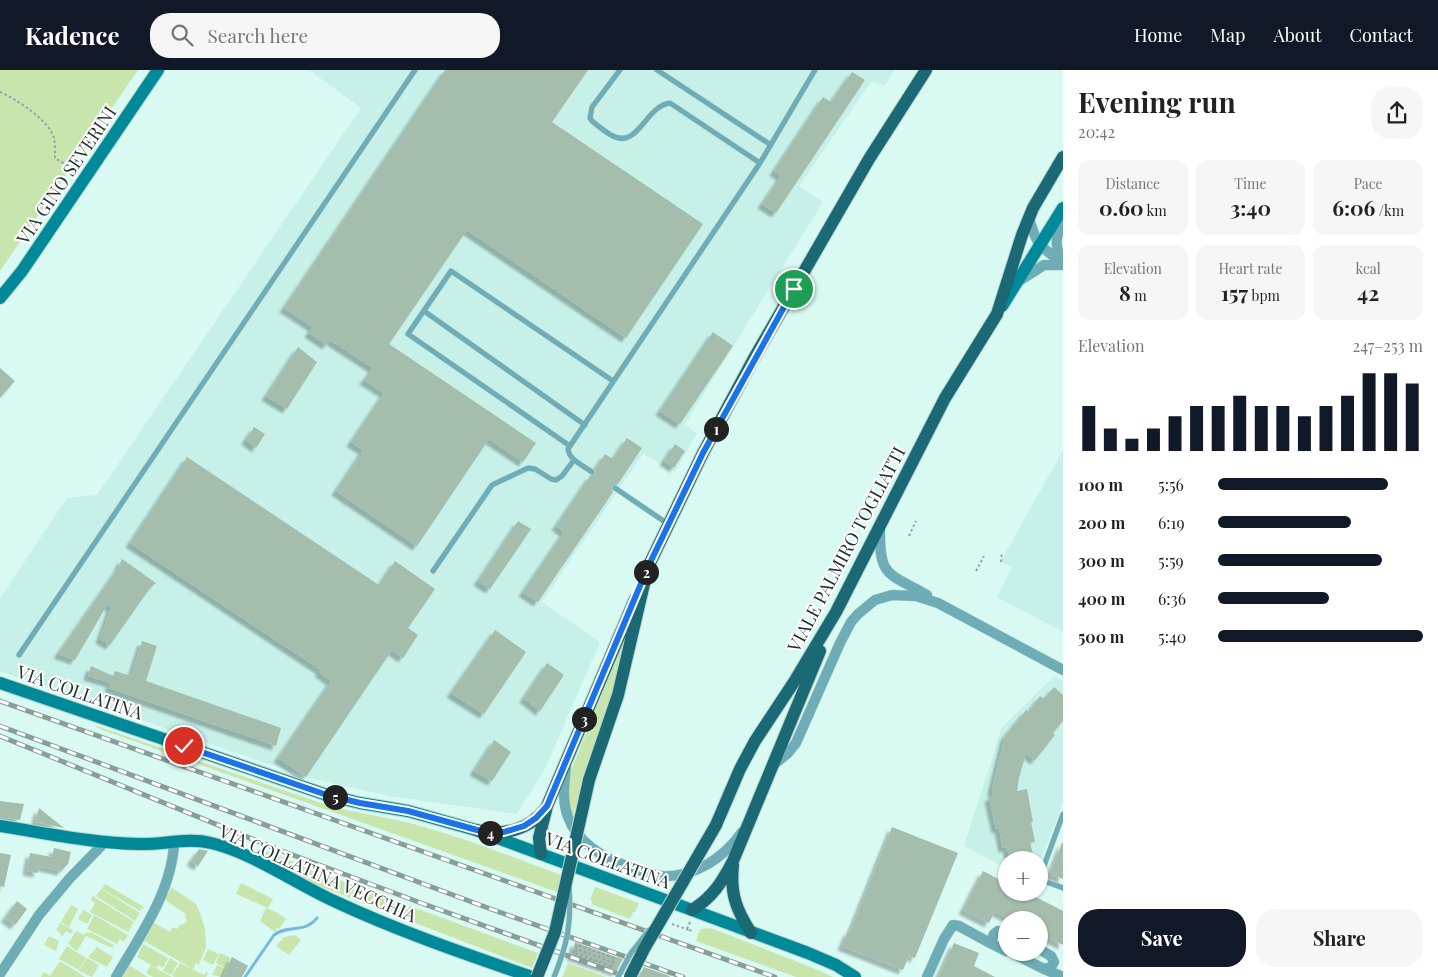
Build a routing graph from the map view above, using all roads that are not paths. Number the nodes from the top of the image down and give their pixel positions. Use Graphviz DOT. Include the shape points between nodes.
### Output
graph roads {
  1 [pos="158,70"];
  2 [pos="415,70"];
  3 [pos="620,70"];
  4 [pos="657,70"];
  5 [pos="815,70"];
  6 [pos="926,70"];
  7 [pos="771,145"];
  8 [pos="1063,157"];
  9 [pos="760,163"];
  10 [pos="1063,167"];
  11 [pos="1047,184"];
  12 [pos="1063,208"];
  13 [pos="1029,218"];
  14 [pos="1063,223"];
  15 [pos="1039,245"];
  16 [pos="1063,263"];
  17 [pos="1016,282"];
  18 [pos="0,298"];
  19 [pos="424,311"];
  20 [pos="997,314"];
  21 [pos="613,381"];
  22 [pos="585,425"];
  23 [pos="570,446"];
  24 [pos="574,460"];
  25 [pos="592,472"];
  26 [pos="616,488"];
  27 [pos="669,524"];
  28 [pos="880,526"];
  29 [pos="648,567"];
  30 [pos="432,571"];
  31 [pos="938,603"];
  32 [pos="836,612"];
  33 [pos="19,655"];
  34 [pos="1063,670"];
  35 [pos="0,683"];
  36 [pos="567,759"];
  37 [pos="771,766"];
  38 [pos="547,806"];
  39 [pos="1063,814"];
  40 [pos="750,818"];
  41 [pos="0,826"];
  42 [pos="476,830"];
  43 [pos="105,842"];
  44 [pos="174,843"];
  45 [pos="541,854"];
  46 [pos="733,861"];
  47 [pos="568,877"];
  48 [pos="1063,888"];
  49 [pos="669,906"];
  50 [pos="691,914"];
  51 [pos="998,931"];
  52 [pos="752,933"];
  53 [pos="990,943"];
  54 [pos="998,947"];
  55 [pos="1048,954"];
  56 [pos="1051,956"];
  57 [pos="1028,961"];
  58 [pos="1063,961"];
  59 [pos="1044,969"];
  60 [pos="0,974"];
  61 [pos="116,977"];
  62 [pos="532,977"];
  63 [pos="537,977"];
  64 [pos="554,977"];
  65 [pos="618,977"];
  66 [pos="630,977"];
  67 [pos="855,977"];
  68 [pos="927,977"];
  69 [pos="1063,977"];
  1 -- 18 [label="street, VIA GINO SEVERINI"];
  2 -- 33 [label="lane"];
  3 -- 9 [label="lane" via="592,107 590,118 612,136 630,136 657,108 670,103"];
  4 -- 7 [label="lane"];
  5 -- 7 [label="lane"];
  6 -- 27 [label="main road" via="869,159 753,360"];
  7 -- 9 [label="lane"];
  8 -- 11 [label="main road, VIALE PALMIRO TOGLIATTI"];
  9 -- 21 [label="lane"];
  10 -- 11 [label="lane, VIALE PALMIRO TOGLIATTI"];
  11 -- 13 [label="main road, VIALE PALMIRO TOGLIATTI"];
  12 -- 15 [label="street, VIALE PALMIRO TOGLIATTI"];
  13 -- 15 [label="street"];
  13 -- 20 [label="main road, VIALE PALMIRO TOGLIATTI"];
  14 -- 16 [label="street" via="1056,243"];
  15 -- 16 [label="street"];
  15 -- 17 [label="street, VIALE PALMIRO TOGLIATTI"];
  16 -- 17 [label="street" via="1044,265"];
  17 -- 20 [label="street, VIALE PALMIRO TOGLIATTI"];
  19 -- 21 [label="lane" via="451,271"];
  19 -- 22 [label="lane"];
  19 -- 23 [label="lane" via="408,334"];
  20 -- 28 [label="main road, VIALE PALMIRO TOGLIATTI" via="945,398"];
  21 -- 22 [label="lane"];
  22 -- 23 [label="lane"];
  23 -- 24 [label="lane" via="568,452"];
  24 -- 25 [label="lane"];
  24 -- 30 [label="lane" via="556,480 528,468 492,485"];
  26 -- 27 [label="lane"];
  27 -- 29 [label="main road"];
  28 -- 31 [label="street" via="881,557 887,572"];
  28 -- 32 [label="main road, VIALE PALMIRO TOGLIATTI"];
  29 -- 36 [label="main road"];
  29 -- 47 [label="main road, bridge" via="618,695 589,780"];
  31 -- 34 [label="street"];
  31 -- 37 [label="street" via="916,596 892,595 875,600 861,611 842,638 796,744"];
  32 -- 37 [label="main road"];
  32 -- 49 [label="main road, VIALE PALMIRO TOGLIATTI, bridge" via="755,741 716,825"];
  35 -- 42 [label="street, VIA COLLATINA" via="327,795 408,811"];
  36 -- 38 [label="main road"];
  36 -- 40 [label="street" via="564,798 574,830 603,856 633,868 663,876 702,868 728,849"];
  37 -- 40 [label="main road"];
  38 -- 42 [label="main road" via="520,828 495,834"];
  38 -- 45 [label="main road" via="539,838"];
  39 -- 48 [label="lane" via="1041,874 1044,881"];
  40 -- 46 [label="main road"];
  41 -- 43 [label="street, VIA COLLATINA VECCHIA"];
  42 -- 45 [label="street, VIA COLLATINA"];
  43 -- 44 [label="street, VIA COLLATINA VECCHIA"];
  43 -- 60 [label="street" via="39,915"];
  44 -- 61 [label="street" via="166,881"];
  44 -- 62 [label="street, VIA COLLATINA VECCHIA" via="203,841 227,848 350,909"];
  45 -- 50 [label="street, VIA COLLATINA"];
  46 -- 50 [label="main road" via="713,894"];
  46 -- 52 [label="main road" via="735,902"];
  47 -- 63 [label="main road, bridge" via="556,932"];
  47 -- 64 [label="lane, bridge" via="568,940"];
  49 -- 65 [label="lane, VIALE PALMIRO TOGLIATTI, bridge" via="636,946"];
  49 -- 66 [label="main road, VIALE PALMIRO TOGLIATTI, bridge"];
  50 -- 52 [label="street, VIA COLLATINA"];
  51 -- 53 [label="street"];
  52 -- 67 [label="street, VIA COLLATINA" via="830,962"];
  53 -- 54 [label="street"];
  53 -- 68 [label="street" via="953,926"];
  55 -- 56 [label="street"];
  56 -- 58 [label="street"];
  56 -- 59 [label="street" via="1053,965"];
  57 -- 59 [label="street"];
  59 -- 69 [label="street"];
}
